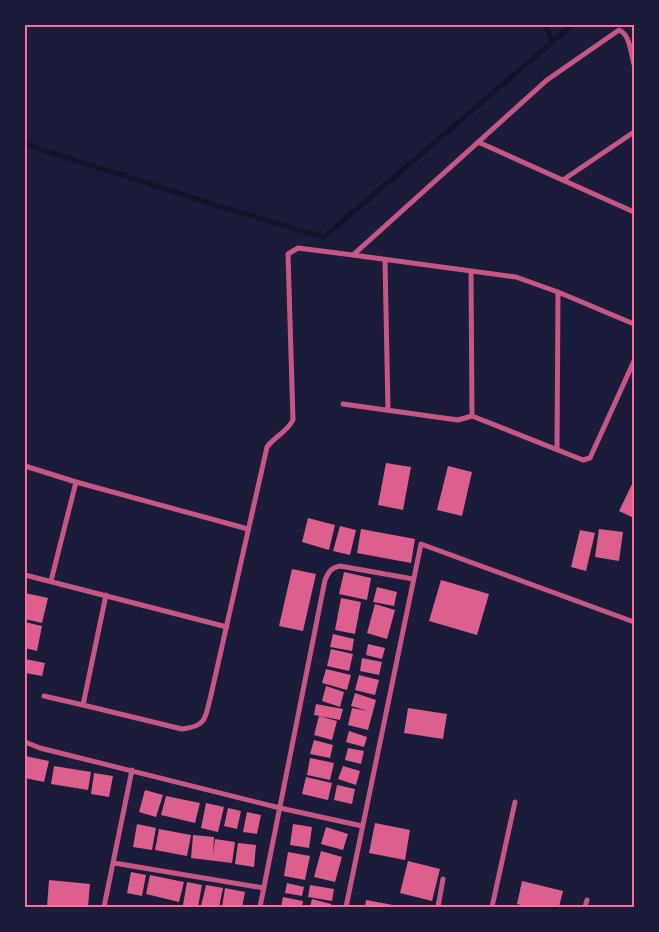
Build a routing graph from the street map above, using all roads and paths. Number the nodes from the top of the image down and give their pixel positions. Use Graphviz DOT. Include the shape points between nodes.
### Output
graph roads {
  1 [pos="634,64"];
  2 [pos="634,132"];
  3 [pos="478,142"];
  4 [pos="563,180"];
  5 [pos="634,212"];
  6 [pos="353,255"];
  7 [pos="385,260"];
  8 [pos="471,272"];
  9 [pos="558,292"];
  10 [pos="634,324"];
  11 [pos="634,361"];
  12 [pos="343,404"];
  13 [pos="388,410"];
  14 [pos="472,416"];
  15 [pos="557,450"];
  16 [pos="25,466"];
  17 [pos="76,482"];
  18 [pos="248,529"];
  19 [pos="25,575"];
  20 [pos="413,579"];
  21 [pos="51,581"];
  22 [pos="106,595"];
  23 [pos="634,622"];
  24 [pos="227,627"];
  25 [pos="44,696"];
  26 [pos="83,705"];
  27 [pos="25,742"];
  28 [pos="132,770"];
  29 [pos="515,802"];
  30 [pos="280,808"];
  31 [pos="362,826"];
  32 [pos="114,862"];
  33 [pos="443,879"];
  34 [pos="264,888"];
  35 [pos="587,900"];
  36 [pos="104,907"];
  37 [pos="260,907"];
  38 [pos="346,907"];
  39 [pos="438,907"];
  40 [pos="492,907"];
  41 [pos="585,907"];
  1 -- 3 [label="street" via="626,36 619,30 547,80"];
  2 -- 4 [label="street"];
  3 -- 4 [label="street"];
  3 -- 6 [label="street"];
  4 -- 5 [label="street"];
  6 -- 7 [label="street"];
  6 -- 18 [label="street" via="298,248 288,254 293,420 267,447"];
  7 -- 8 [label="street"];
  7 -- 13 [label="street"];
  8 -- 9 [label="street" via="516,277"];
  8 -- 14 [label="street"];
  9 -- 10 [label="street"];
  9 -- 15 [label="street"];
  11 -- 15 [label="street" via="590,458 582,460"];
  12 -- 13 [label="street"];
  13 -- 14 [label="street" via="458,420"];
  14 -- 15 [label="street"];
  16 -- 17 [label="street"];
  17 -- 18 [label="street"];
  17 -- 21 [label="street"];
  18 -- 24 [label="street"];
  19 -- 21 [label="street"];
  20 -- 23 [label="street" via="420,544"];
  20 -- 30 [label="street" via="340,566 328,572"];
  20 -- 31 [label="street"];
  21 -- 22 [label="street"];
  22 -- 24 [label="street"];
  22 -- 26 [label="street"];
  24 -- 26 [label="street" via="204,721 199,726 182,729"];
  25 -- 26 [label="street"];
  27 -- 28 [label="street"];
  28 -- 30 [label="street"];
  28 -- 32 [label="street"];
  29 -- 40 [label="street"];
  30 -- 31 [label="street"];
  30 -- 34 [label="street"];
  31 -- 38 [label="street"];
  32 -- 34 [label="street"];
  32 -- 36 [label="street"];
  33 -- 39 [label="street"];
  34 -- 37 [label="street"];
  35 -- 41 [label="street"];
}
